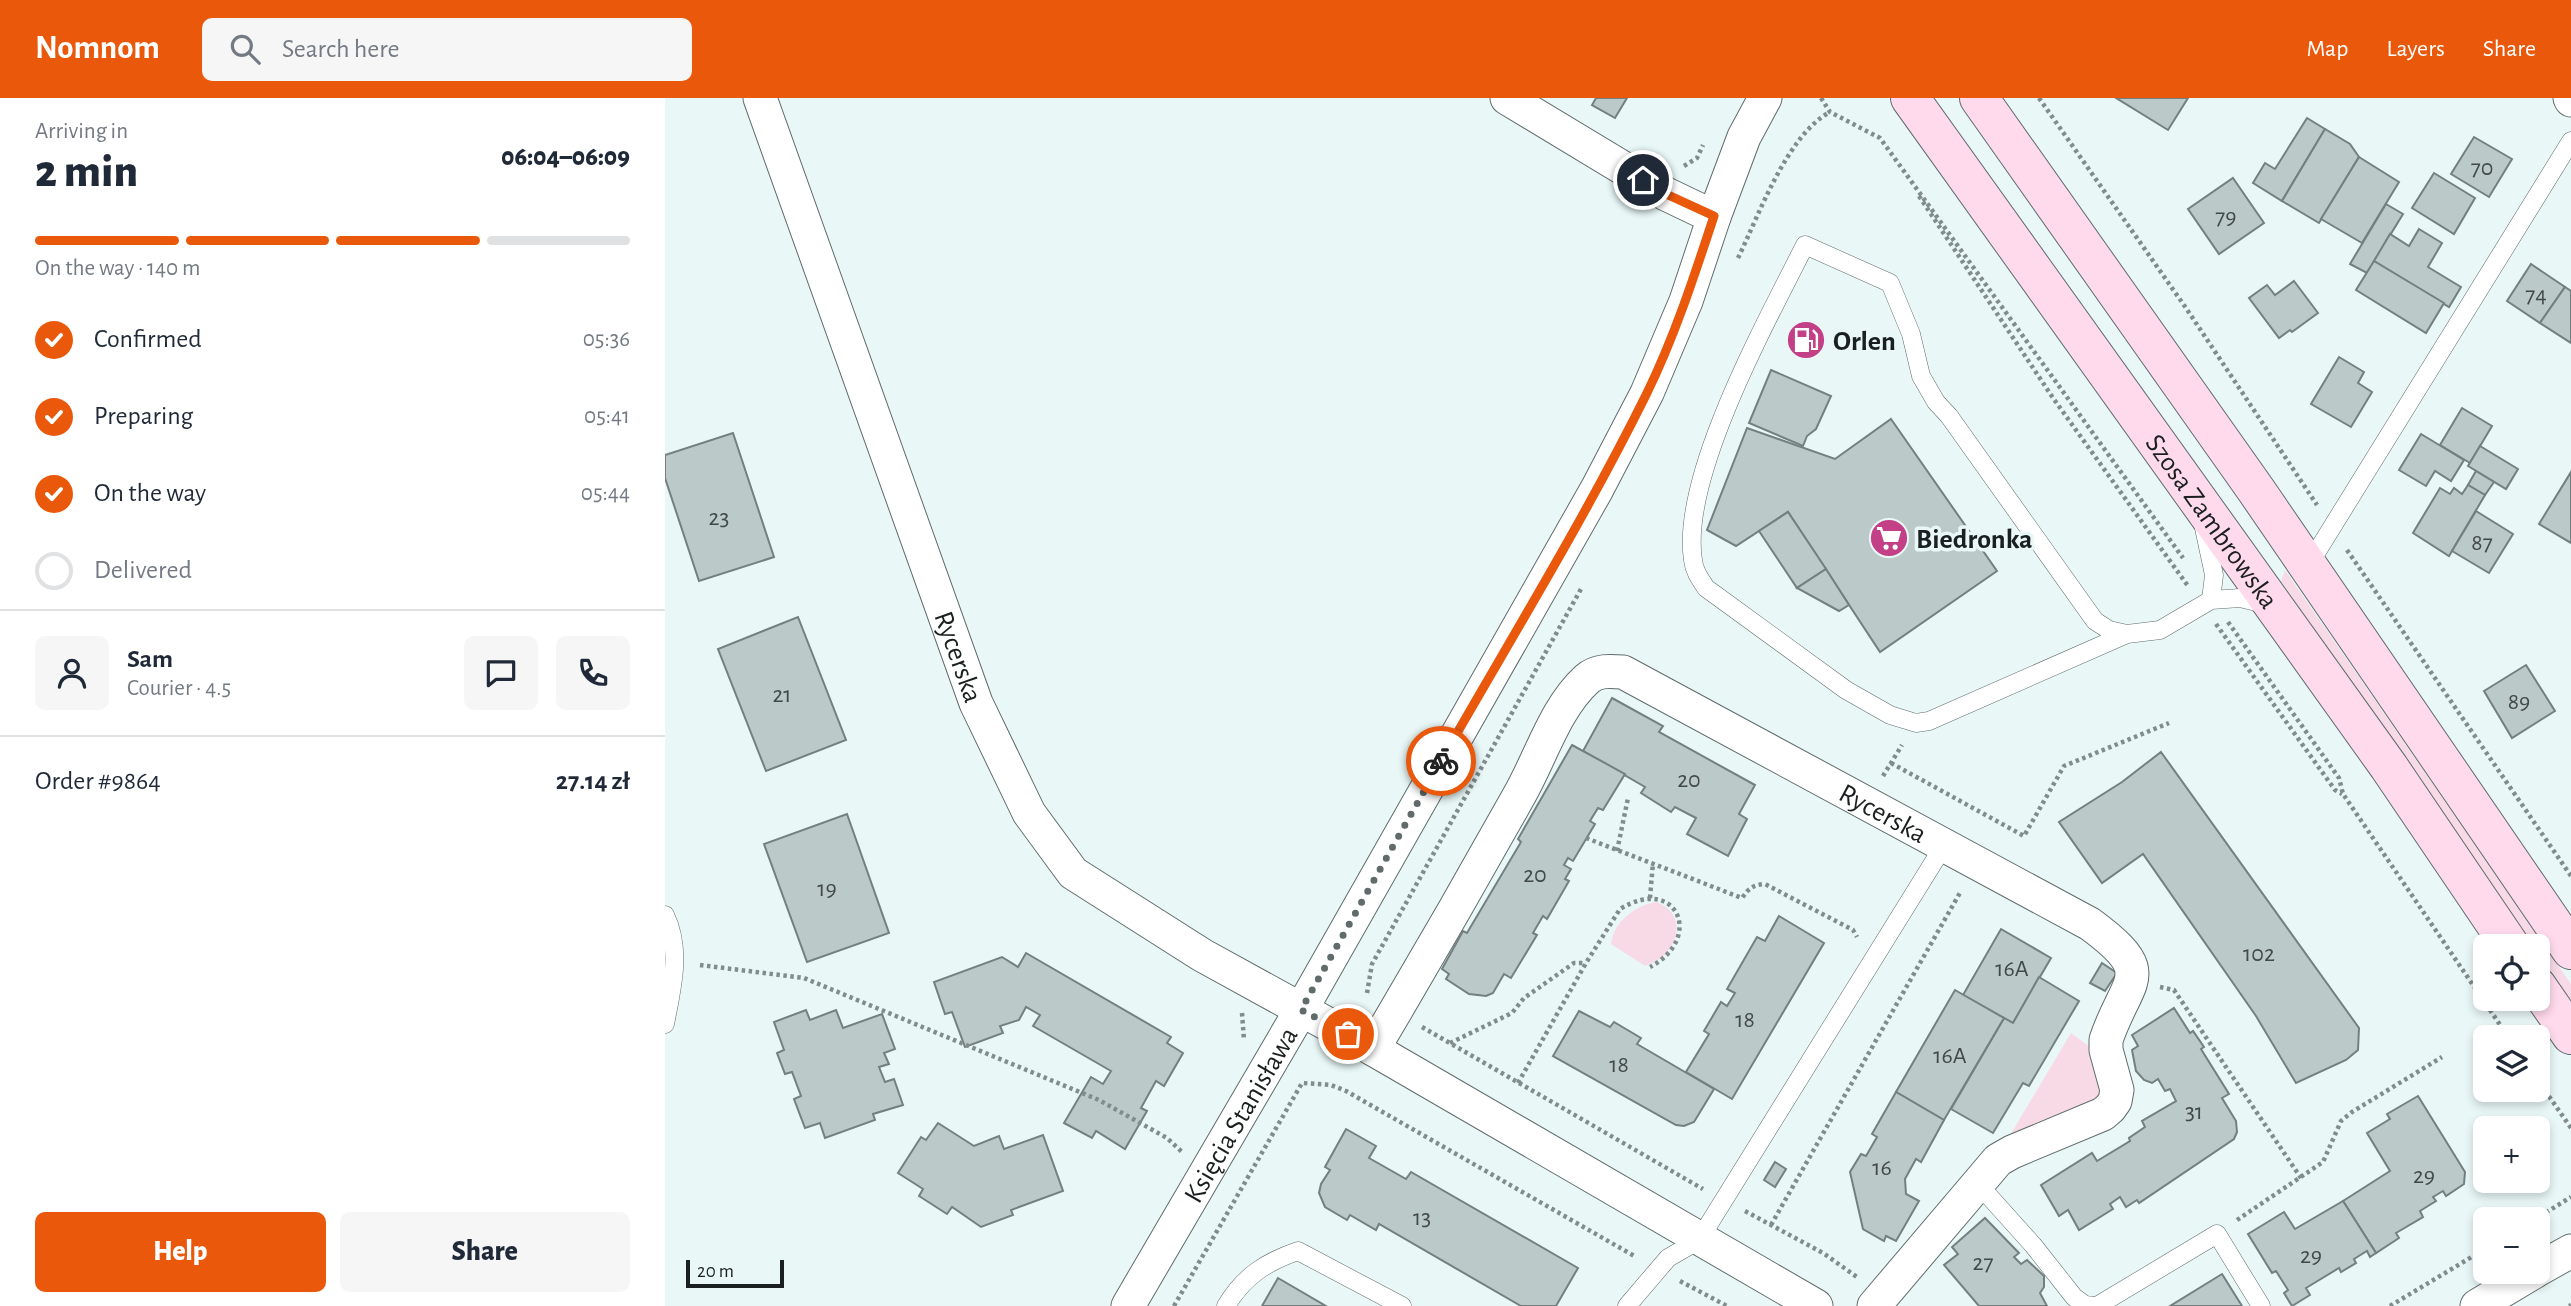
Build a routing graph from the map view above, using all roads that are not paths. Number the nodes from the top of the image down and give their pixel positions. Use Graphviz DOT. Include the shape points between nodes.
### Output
graph roads {
  1 [pos="760,98"];
  2 [pos="1507,98"];
  3 [pos="1765,98"];
  4 [pos="1910,98"];
  5 [pos="1979,98"];
  6 [pos="2571,141"];
  7 [pos="1714,216"];
  8 [pos="2136,320"];
  9 [pos="2091,353"];
  10 [pos="2195,498"];
  11 [pos="2308,566"];
  12 [pos="2206,602"];
  13 [pos="2272,605"];
  14 [pos="2127,634"];
  15 [pos="1943,847"];
  16 [pos="665,915"];
  17 [pos="2502,934"];
  18 [pos="2571,950"];
  19 [pos="2550,1005"];
  20 [pos="1301,1010"];
  21 [pos="665,1024"];
  22 [pos="2571,1035"];
  23 [pos="1373,1049"];
  24 [pos="1979,1185"];
  25 [pos="1699,1240"];
  26 [pos="2571,1251"];
  27 [pos="2550,1263"];
  28 [pos="2514,1284"];
  29 [pos="1877,1302"];
  30 [pos="1128,1306"];
  31 [pos="1226,1306"];
  32 [pos="1402,1306"];
  33 [pos="1627,1306"];
  34 [pos="1816,1306"];
  35 [pos="2096,1306"];
  36 [pos="2261,1306"];
  37 [pos="2477,1306"];
  1 -- 20 [label="street, Rycerska" via="976,703 1028,813 1073,873 1202,955"];
  2 -- 7 [label="street" via="1666,194"];
  3 -- 7 [label="street, Księcia Stanisława" via="1744,137"];
  4 -- 9 [label="main road, Szosa Zambrowska"];
  5 -- 8 [label="main road, Szosa Zambrowska"];
  6 -- 11 [label="lane"];
  7 -- 20 [label="street, Księcia Stanisława" via="1686,301 1647,393"];
  8 -- 9 [label="main road" via="2133,339 2119,353"];
  8 -- 11 [label="main road, Szosa Zambrowska"];
  9 -- 10 [label="main road, Szosa Zambrowska"];
  10 -- 12 [label="lane" via="2214,575"];
  10 -- 13 [label="main road, Szosa Zambrowska"];
  11 -- 18 [label="main road, Szosa Zambrowska"];
  12 -- 13 [label="lane" via="2240,598"];
  12 -- 14 [label="lane" via="2160,630"];
  13 -- 17 [label="main road, Szosa Zambrowska"];
  14 -- 14 [label="lane" via="1916,723 1890,715 1846,690 1706,588 1693,561 1693,527 1702,477 1732,397 1805,245 1890,283 1911,334 1921,376 1936,402 2095,621 2109,631"];
  15 -- 23 [label="street, Rycerska" via="1623,672 1589,676 1560,716 1521,793"];
  15 -- 24 [label="street, Rycerska" via="2089,924 2117,944 2129,962 2133,981 2106,1040 2117,1090 2115,1101 2103,1114 1999,1160"];
  15 -- 25 [label="lane"];
  16 -- 21 [label="lane" via="673,931 676,957"];
  19 -- 22 [label="main road"];
  20 -- 23 [label="street, Rycerska"];
  20 -- 30 [label="street, Księcia Stanisława"];
  23 -- 25 [label="street, Rycerska"];
  24 -- 29 [label="street"];
  24 -- 35 [label="lane" via="2074,1297"];
  25 -- 33 [label="lane" via="1668,1258"];
  25 -- 34 [label="street, Rycerska"];
  26 -- 27 [label="street"];
  28 -- 37 [label="street"];
  31 -- 32 [label="lane" via="1269,1261 1298,1251"];
  35 -- 36 [label="lane" via="2217,1234"];
}
